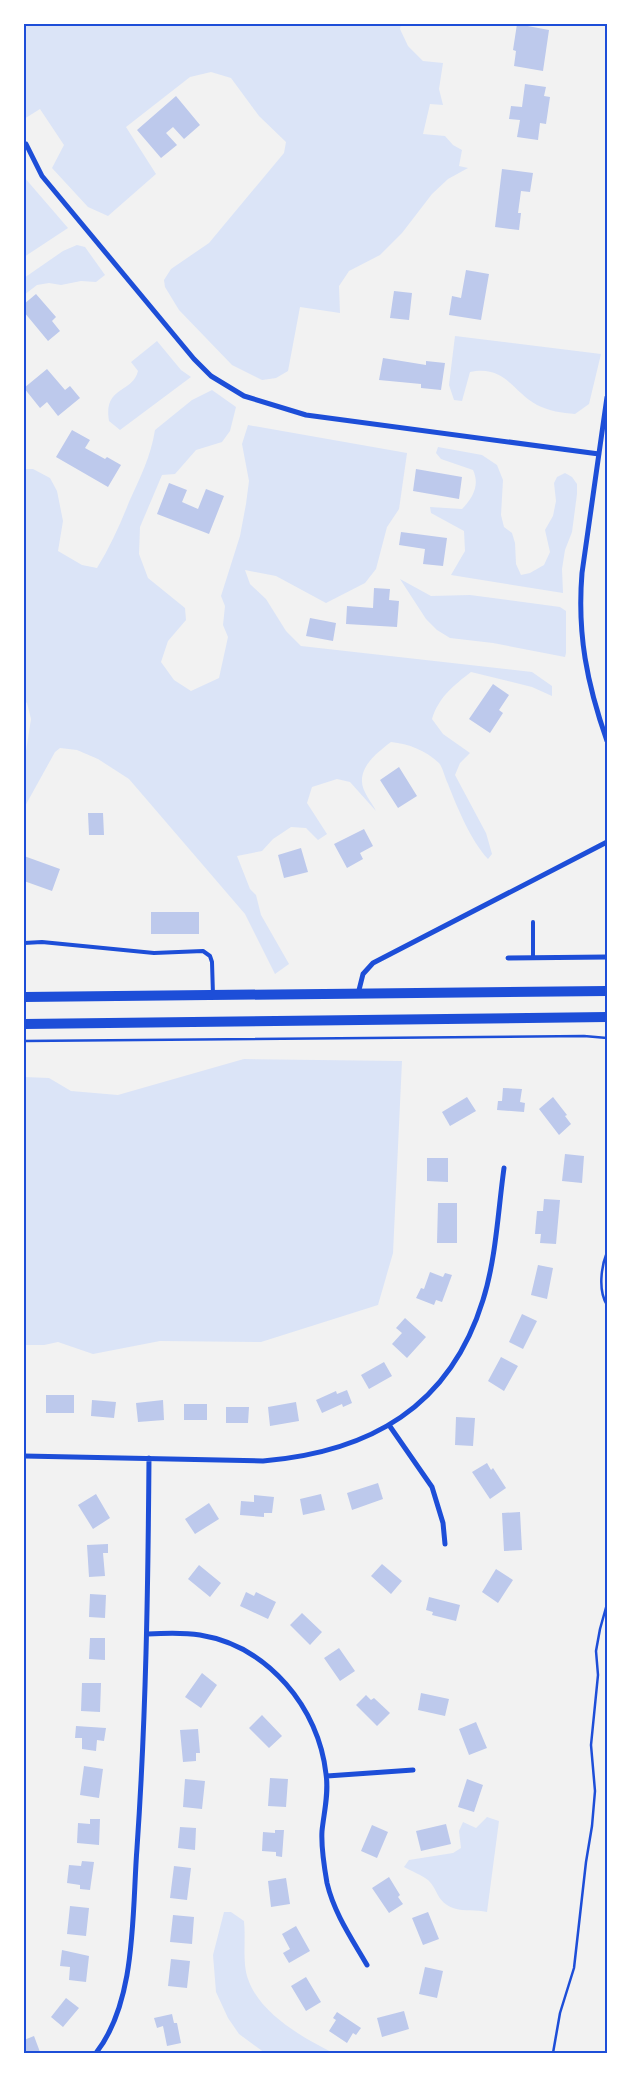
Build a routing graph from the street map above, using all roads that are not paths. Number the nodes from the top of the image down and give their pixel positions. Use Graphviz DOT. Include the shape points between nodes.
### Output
graph roads {
  1 [pos="26,144"];
  2 [pos="607,397"];
  3 [pos="598,454"];
  4 [pos="607,741"];
  5 [pos="607,842"];
  6 [pos="533,922"];
  7 [pos="24,943"];
  8 [pos="607,957"];
  9 [pos="508,958"];
  10 [pos="533,958"];
  11 [pos="607,991"];
  12 [pos="358,994"];
  13 [pos="213,996"];
  14 [pos="24,997"];
  15 [pos="607,1018"];
  16 [pos="24,1024"];
  17 [pos="504,1168"];
  18 [pos="389,1425"];
  19 [pos="24,1456"];
  20 [pos="150,1458"];
  21 [pos="445,1544"];
  22 [pos="147,1634"];
  23 [pos="413,1770"];
  24 [pos="327,1776"];
  25 [pos="367,1965"];
  26 [pos="99,2052"];
  1 -- 3 [label="street" via="42,176 194,359 211,376 244,396 306,415"];
  2 -- 3 [label="street"];
  3 -- 4 [label="street" via="582,573 580,618 585,665"];
  5 -- 12 [label="street" via="373,963 363,974"];
  6 -- 10 [label="lane"];
  7 -- 13 [label="lane" via="154,953 203,951 212,962"];
  8 -- 10 [label="street"];
  9 -- 10 [label="street"];
  11 -- 12 [label="main road"];
  12 -- 13 [label="main road"];
  13 -- 14 [label="main road"];
  15 -- 16 [label="main road"];
  17 -- 18 [label="street" via="489,1279 473,1329 446,1375 408,1413"];
  18 -- 20 [label="street" via="337,1448 294,1458 263,1461"];
  18 -- 21 [label="street" via="432,1487 443,1523"];
  19 -- 20 [label="street"];
  20 -- 22 [label="street"];
  22 -- 24 [label="street" via="201,1635 246,1652 268,1667 297,1697 312,1721"];
  22 -- 26 [label="street" via="143,1751 128,1967 118,2009"];
  23 -- 24 [label="street"];
  24 -- 25 [label="street" via="322,1832 328,1885 338,1915"];
}
